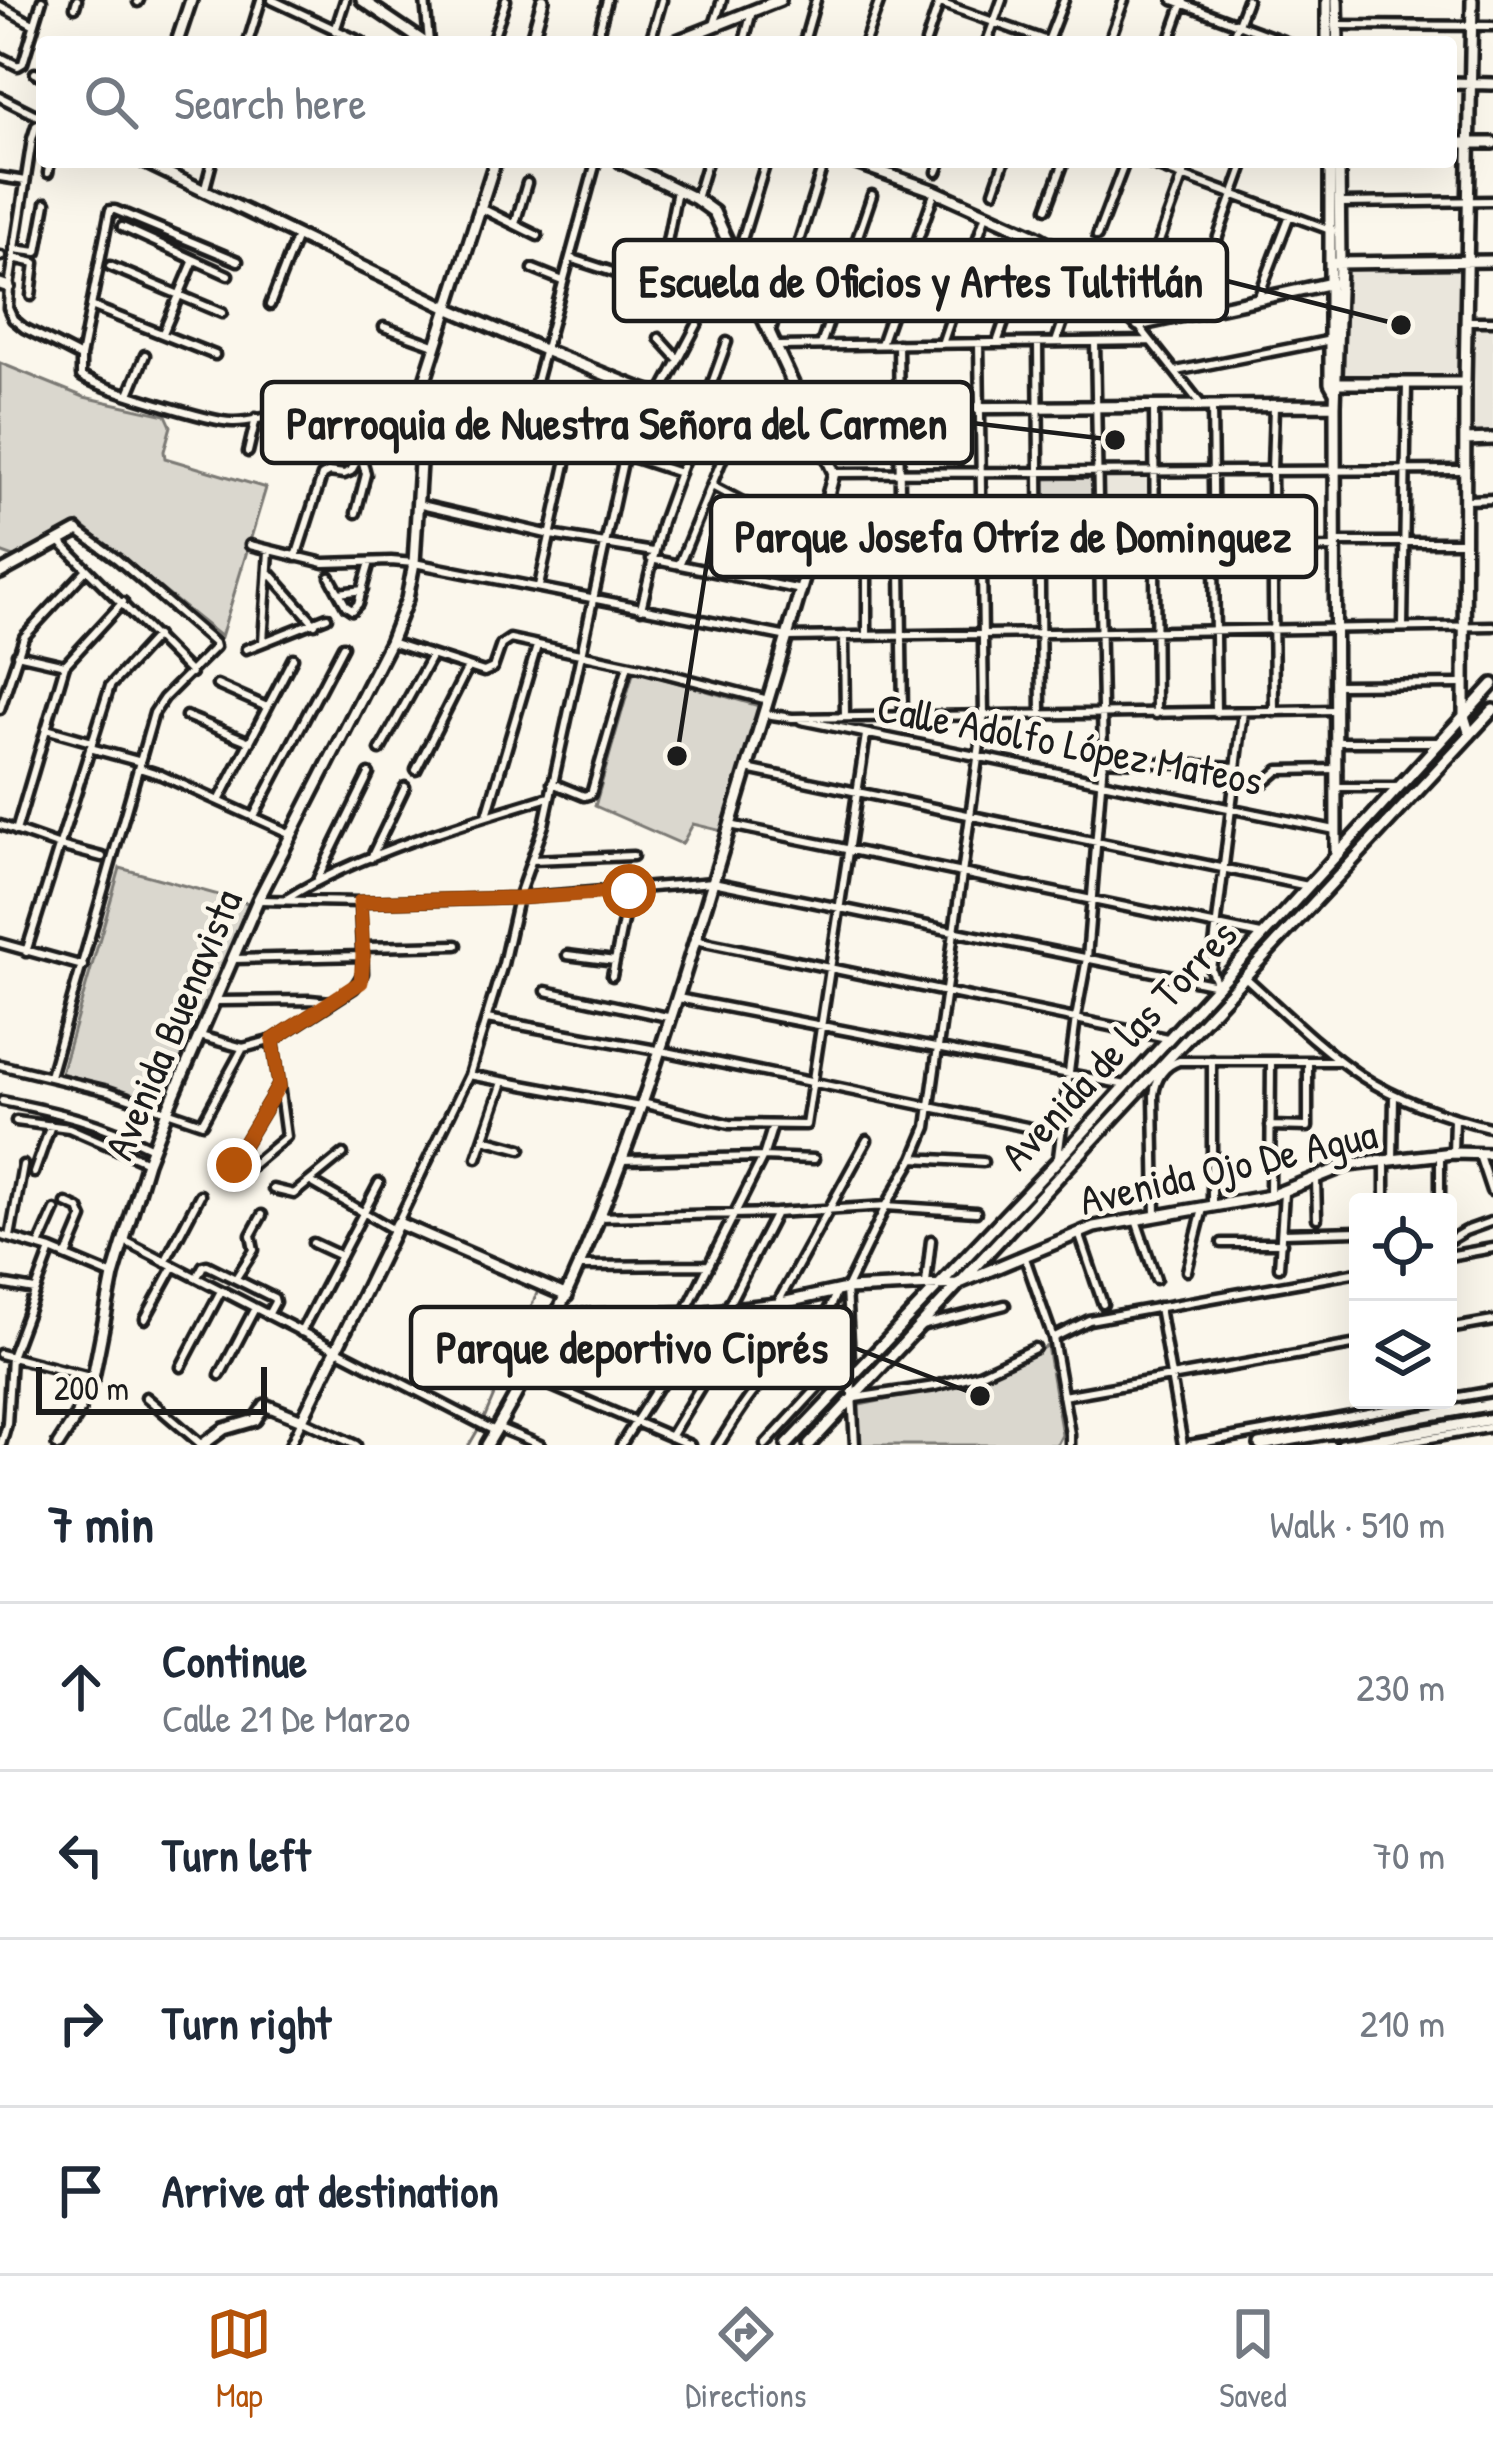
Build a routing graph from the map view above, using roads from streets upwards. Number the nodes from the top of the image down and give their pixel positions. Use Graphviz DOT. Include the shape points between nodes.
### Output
graph roads {
  1 [pos="42,0"];
  2 [pos="191,0"];
  3 [pos="261,0"];
  4 [pos="272,0"];
  5 [pos="345,0"];
  6 [pos="362,0"];
  7 [pos="425,0"];
  8 [pos="506,0"];
  9 [pos="543,0"];
  10 [pos="607,0"];
  11 [pos="662,0"];
  12 [pos="722,0"];
  13 [pos="781,0"];
  14 [pos="816,0"];
  15 [pos="880,0"];
  16 [pos="1002,0"];
  17 [pos="1064,0"];
  18 [pos="1124,0"];
  19 [pos="1173,0"];
  20 [pos="1247,0"];
  21 [pos="1327,0"];
  22 [pos="1337,0"];
  23 [pos="1472,0"];
  24 [pos="940,2"];
  25 [pos="1184,2"];
  26 [pos="285,3"];
  27 [pos="0,6"];
  28 [pos="752,11"];
  29 [pos="995,22"];
  30 [pos="33,24"];
  31 [pos="1238,24"];
  32 [pos="1332,25"];
  33 [pos="714,26"];
  34 [pos="1472,26"];
  35 [pos="1493,26"];
  36 [pos="335,31"];
  37 [pos="179,36"];
  38 [pos="250,36"];
  39 [pos="347,36"];
  40 [pos="417,36"];
  41 [pos="426,36"];
  42 [pos="494,36"];
  43 [pos="533,36"];
  44 [pos="598,36"];
  45 [pos="652,36"];
  46 [pos="692,36"];
  47 [pos="746,36"];
  48 [pos="807,36"];
  49 [pos="867,36"];
  50 [pos="928,36"];
  51 [pos="989,36"];
  52 [pos="1033,36"];
  53 [pos="1051,36"];
  54 [pos="1111,36"];
  55 [pos="1171,36"];
  56 [pos="1234,36"];
  57 [pos="1270,36"];
  58 [pos="1329,36"];
  59 [pos="1336,36"];
  60 [pos="0,57"];
  61 [pos="1457,83"];
  62 [pos="1471,84"];
  63 [pos="1493,84"];
  64 [pos="0,97"];
  65 [pos="36,118"];
  66 [pos="36,128"];
  67 [pos="1457,143"];
  68 [pos="1470,143"];
  69 [pos="1493,143"];
  70 [pos="49,168"];
  71 [pos="156,168"];
  72 [pos="210,168"];
  73 [pos="493,168"];
  74 [pos="594,168"];
  75 [pos="633,168"];
  76 [pos="653,168"];
  77 [pos="705,168"];
  78 [pos="764,168"];
  79 [pos="822,168"];
  80 [pos="870,168"];
  81 [pos="939,168"];
  82 [pos="1002,168"];
  83 [pos="1062,168"];
  84 [pos="1123,168"];
  85 [pos="1161,168"];
  86 [pos="1186,168"];
  87 [pos="1243,168"];
  88 [pos="1331,168"];
  89 [pos="1339,168"];
  90 [pos="937,172"];
  91 [pos="48,173"];
  92 [pos="1183,176"];
  93 [pos="0,177"];
  94 [pos="651,177"];
  95 [pos="25,182"];
  96 [pos="527,183"];
  97 [pos="677,190"];
  98 [pos="935,191"];
  99 [pos="994,191"];
  100 [pos="204,192"];
  101 [pos="1233,194"];
  102 [pos="872,195"];
  103 [pos="696,199"];
  104 [pos="1470,201"];
  105 [pos="1493,201"];
  106 [pos="46,203"];
  107 [pos="1340,203"];
  108 [pos="481,208"];
  109 [pos="1047,208"];
  110 [pos="986,214"];
  111 [pos="1290,215"];
  112 [pos="515,224"];
  113 [pos="122,227"];
  114 [pos="1336,232"];
  115 [pos="1034,235"];
  116 [pos="297,236"];
  117 [pos="538,236"];
  118 [pos="1097,236"];
  119 [pos="14,254"];
  120 [pos="569,258"];
  121 [pos="194,260"];
  122 [pos="238,261"];
  123 [pos="736,261"];
  124 [pos="1468,261"];
  125 [pos="1493,261"];
  126 [pos="1336,264"];
  127 [pos="110,266"];
  128 [pos="1082,266"];
  129 [pos="533,269"];
  130 [pos="228,275"];
  131 [pos="634,278"];
  132 [pos="660,278"];
  133 [pos="563,281"];
  134 [pos="1332,283"];
  135 [pos="4,285"];
  136 [pos="179,295"];
  137 [pos="31,296"];
  138 [pos="1258,300"];
  139 [pos="1137,302"];
  140 [pos="708,304"];
  141 [pos="269,305"];
  142 [pos="91,306"];
  143 [pos="450,309"];
  144 [pos="222,313"];
  145 [pos="1190,314"];
  146 [pos="1466,320"];
  147 [pos="1493,321"];
  148 [pos="1138,326"];
  149 [pos="384,327"];
  150 [pos="163,333"];
  151 [pos="659,338"];
  152 [pos="1332,340"];
  153 [pos="771,341"];
  154 [pos="1150,341"];
  155 [pos="727,342"];
  156 [pos="1056,342"];
  157 [pos="1095,342"];
  158 [pos="997,343"];
  159 [pos="1038,343"];
  160 [pos="881,344"];
  161 [pos="898,344"];
  162 [pos="942,344"];
  163 [pos="979,344"];
  164 [pos="821,345"];
  165 [pos="437,346"];
  166 [pos="544,350"];
  167 [pos="145,355"];
  168 [pos="215,355"];
  169 [pos="81,357"];
  170 [pos="679,359"];
  171 [pos="1176,371"];
  172 [pos="1183,380"];
  173 [pos="1465,383"];
  174 [pos="1407,384"];
  175 [pos="640,388"];
  176 [pos="1335,391"];
  177 [pos="423,392"];
  178 [pos="129,394"];
  179 [pos="660,395"];
  180 [pos="1208,406"];
  181 [pos="1274,406"];
  182 [pos="1154,407"];
  183 [pos="1183,407"];
  184 [pos="898,408"];
  185 [pos="1096,408"];
  186 [pos="803,409"];
  187 [pos="980,409"];
  188 [pos="1038,409"];
  189 [pos="704,411"];
  190 [pos="256,418"];
  191 [pos="300,419"];
  192 [pos="380,419"];
  193 [pos="525,422"];
  194 [pos="737,423"];
  195 [pos="572,437"];
  196 [pos="1493,439"];
  197 [pos="1465,440"];
  198 [pos="248,452"];
  199 [pos="823,453"];
  200 [pos="289,454"];
  201 [pos="361,455"];
  202 [pos="624,455"];
  203 [pos="1335,469"];
  204 [pos="1406,469"];
  205 [pos="1213,470"];
  206 [pos="1272,470"];
  207 [pos="1464,470"];
  208 [pos="1098,471"];
  209 [pos="1156,471"];
  210 [pos="899,472"];
  211 [pos="1039,472"];
  212 [pos="680,473"];
  213 [pos="834,473"];
  214 [pos="981,473"];
  215 [pos="712,486"];
  216 [pos="1465,500"];
  217 [pos="1493,500"];
  218 [pos="417,504"];
  219 [pos="356,513"];
  220 [pos="77,531"];
  221 [pos="550,535"];
  222 [pos="817,536"];
  223 [pos="59,542"];
  224 [pos="1405,542"];
  225 [pos="1465,542"];
  226 [pos="604,544"];
  227 [pos="250,545"];
  228 [pos="1335,545"];
  229 [pos="1273,549"];
  230 [pos="1155,550"];
  231 [pos="1214,550"];
  232 [pos="269,551"];
  233 [pos="1100,551"];
  234 [pos="982,552"];
  235 [pos="1039,552"];
  236 [pos="901,553"];
  237 [pos="812,554"];
  238 [pos="867,554"];
  239 [pos="652,556"];
  240 [pos="296,557"];
  241 [pos="370,561"];
  242 [pos="414,563"];
  243 [pos="679,565"];
  244 [pos="87,569"];
  245 [pos="267,569"];
  246 [pos="0,572"];
  247 [pos="330,577"];
  248 [pos="538,588"];
  249 [pos="363,590"];
  250 [pos="801,591"];
  251 [pos="339,592"];
  252 [pos="592,598"];
  253 [pos="123,602"];
  254 [pos="641,609"];
  255 [pos="327,617"];
  256 [pos="315,624"];
  257 [pos="1493,626"];
  258 [pos="1466,627"];
  259 [pos="1335,628"];
  260 [pos="1403,628"];
  261 [pos="1274,630"];
  262 [pos="1215,632"];
  263 [pos="1156,633"];
  264 [pos="1040,634"];
  265 [pos="1102,634"];
  266 [pos="983,635"];
  267 [pos="156,636"];
  268 [pos="844,636"];
  269 [pos="867,636"];
  270 [pos="902,636"];
  271 [pos="788,637"];
  272 [pos="263,642"];
  273 [pos="390,642"];
  274 [pos="344,646"];
  275 [pos="537,646"];
  276 [pos="246,649"];
  277 [pos="580,653"];
  278 [pos="17,654"];
  279 [pos="431,656"];
  280 [pos="293,658"];
  281 [pos="628,664"];
  282 [pos="65,665"];
  283 [pos="468,667"];
  284 [pos="191,673"];
  285 [pos="217,685"];
  286 [pos="1335,685"];
  287 [pos="1466,685"];
  288 [pos="1493,685"];
  289 [pos="769,700"];
  290 [pos="267,707"];
  291 [pos="0,709"];
  292 [pos="1335,710"];
  293 [pos="1493,710"];
  294 [pos="1216,712"];
  295 [pos="1243,712"];
  296 [pos="1274,712"];
  297 [pos="765,714"];
  298 [pos="1156,714"];
  299 [pos="985,715"];
  300 [pos="1041,715"];
  301 [pos="1103,715"];
  302 [pos="186,716"];
  303 [pos="903,716"];
  304 [pos="1464,716"];
  305 [pos="845,717"];
  306 [pos="792,718"];
  307 [pos="46,729"];
  308 [pos="866,735"];
  309 [pos="1470,735"];
  310 [pos="250,742"];
  311 [pos="1336,742"];
  312 [pos="1440,742"];
  313 [pos="91,745"];
  314 [pos="380,750"];
  315 [pos="979,758"];
  316 [pos="1103,760"];
  317 [pos="140,765"];
  318 [pos="1235,767"];
  319 [pos="416,770"];
  320 [pos="747,770"];
  321 [pos="1336,770"];
  322 [pos="369,774"];
  323 [pos="1234,778"];
  324 [pos="1102,783"];
  325 [pos="552,784"];
  326 [pos="405,787"];
  327 [pos="1336,787"];
  328 [pos="1400,787"];
  329 [pos="857,792"];
  330 [pos="549,797"];
  331 [pos="219,801"];
  332 [pos="1230,809"];
  333 [pos="971,814"];
  334 [pos="487,815"];
  335 [pos="254,816"];
  336 [pos="0,825"];
  337 [pos="730,825"];
  338 [pos="1336,830"];
  339 [pos="16,831"];
  340 [pos="291,834"];
  341 [pos="1098,841"];
  342 [pos="60,846"];
  343 [pos="849,849"];
  344 [pos="102,856"];
  345 [pos="634,856"];
  346 [pos="1336,856"];
  347 [pos="371,858"];
  348 [pos="532,860"];
  349 [pos="1223,867"];
  350 [pos="963,873"];
  351 [pos="317,880"];
  352 [pos="712,882"];
  353 [pos="1309,886"];
  354 [pos="629,891"];
  355 [pos="518,898"];
  356 [pos="258,899"];
  357 [pos="1093,899"];
  358 [pos="285,900"];
  359 [pos="360,902"];
  360 [pos="840,908"];
  361 [pos="1217,925"];
  362 [pos="955,932"];
  363 [pos="1263,935"];
  364 [pos="695,940"];
  365 [pos="0,943"];
  366 [pos="457,945"];
  367 [pos="363,951"];
  368 [pos="26,952"];
  369 [pos="567,956"];
  370 [pos="1087,958"];
  371 [pos="233,959"];
  372 [pos="615,961"];
  373 [pos="84,966"];
  374 [pos="831,968"];
  375 [pos="612,976"];
  376 [pos="1244,977"];
  377 [pos="1217,985"];
  378 [pos="546,991"];
  379 [pos="947,992"];
  380 [pos="678,998"];
  381 [pos="1223,1000"];
  382 [pos="216,1001"];
  383 [pos="331,1002"];
  384 [pos="672,1018"];
  385 [pos="1076,1018"];
  386 [pos="487,1019"];
  387 [pos="821,1028"];
  388 [pos="200,1036"];
  389 [pos="1169,1039"];
  390 [pos="273,1040"];
  391 [pos="243,1048"];
  392 [pos="939,1049"];
  393 [pos="662,1051"];
  394 [pos="1212,1060"];
  395 [pos="1271,1060"];
  396 [pos="1340,1060"];
  397 [pos="1308,1061"];
  398 [pos="0,1065"];
  399 [pos="1068,1074"];
  400 [pos="469,1075"];
  401 [pos="50,1076"];
  402 [pos="503,1081"];
  403 [pos="813,1084"];
  404 [pos="279,1085"];
  405 [pos="1126,1085"];
  406 [pos="1394,1095"];
  407 [pos="2,1101"];
  408 [pos="641,1105"];
  409 [pos="931,1107"];
  410 [pos="166,1111"];
  411 [pos="1454,1118"];
  412 [pos="16,1121"];
  413 [pos="51,1125"];
  414 [pos="773,1125"];
  415 [pos="1270,1126"];
  416 [pos="1493,1128"];
  417 [pos="1060,1133"];
  418 [pos="483,1139"];
  419 [pos="867,1140"];
  420 [pos="152,1148"];
  421 [pos="521,1149"];
  422 [pos="344,1154"];
  423 [pos="1446,1154"];
  424 [pos="1478,1154"];
  425 [pos="1493,1154"];
  426 [pos="763,1157"];
  427 [pos="476,1158"];
  428 [pos="914,1158"];
  429 [pos="814,1159"];
  430 [pos="620,1160"];
  431 [pos="1058,1160"];
  432 [pos="1389,1161"];
  433 [pos="148,1162"];
  434 [pos="983,1162"];
  435 [pos="23,1165"];
  436 [pos="34,1173"];
  437 [pos="1316,1177"];
  438 [pos="1057,1179"];
  439 [pos="311,1182"];
  440 [pos="379,1183"];
  441 [pos="273,1189"];
  442 [pos="1284,1191"];
  443 [pos="1491,1191"];
  444 [pos="1386,1193"];
  445 [pos="1441,1193"];
  446 [pos="200,1195"];
  447 [pos="1270,1196"];
  448 [pos="66,1203"];
  449 [pos="886,1205"];
  450 [pos="830,1208"];
  451 [pos="1207,1208"];
  452 [pos="55,1210"];
  453 [pos="364,1212"];
  454 [pos="976,1212"];
  455 [pos="737,1213"];
  456 [pos="776,1213"];
  457 [pos="262,1215"];
  458 [pos="1156,1216"];
  459 [pos="598,1217"];
  460 [pos="1317,1218"];
  461 [pos="1136,1220"];
  462 [pos="1493,1221"];
  463 [pos="396,1226"];
  464 [pos="1349,1231"];
  465 [pos="1079,1233"];
  466 [pos="1283,1233"];
  467 [pos="5,1236"];
  468 [pos="1457,1237"];
  469 [pos="122,1240"];
  470 [pos="931,1240"];
  471 [pos="313,1243"];
  472 [pos="1222,1243"];
  473 [pos="1282,1243"];
  474 [pos="39,1246"];
  475 [pos="1493,1248"];
  476 [pos="51,1250"];
  477 [pos="1457,1254"];
  478 [pos="67,1256"];
  479 [pos="341,1256"];
  480 [pos="1025,1258"];
  481 [pos="169,1264"];
  482 [pos="710,1265"];
  483 [pos="580,1266"];
  484 [pos="1279,1267"];
  485 [pos="1187,1271"];
  486 [pos="1349,1274"];
  487 [pos="112,1276"];
  488 [pos="197,1278"];
  489 [pos="236,1278"];
  490 [pos="1156,1279"];
  491 [pos="0,1284"];
  492 [pos="957,1284"];
  493 [pos="930,1287"];
  494 [pos="34,1290"];
  495 [pos="842,1290"];
  496 [pos="221,1291"];
  497 [pos="567,1296"];
  498 [pos="777,1304"];
  499 [pos="1103,1304"];
  500 [pos="1005,1305"];
  501 [pos="1159,1306"];
  502 [pos="255,1308"];
  503 [pos="726,1310"];
  504 [pos="705,1312"];
  505 [pos="685,1313"];
  506 [pos="268,1315"];
  507 [pos="558,1316"];
  508 [pos="145,1319"];
  509 [pos="1493,1321"];
  510 [pos="918,1327"];
  511 [pos="1457,1327"];
  512 [pos="301,1332"];
  513 [pos="1053,1338"];
  514 [pos="544,1341"];
  515 [pos="1349,1346"];
  516 [pos="1035,1348"];
  517 [pos="335,1349"];
  518 [pos="721,1353"];
  519 [pos="849,1353"];
  520 [pos="0,1354"];
  521 [pos="11,1357"];
  522 [pos="181,1367"];
  523 [pos="220,1376"];
  524 [pos="526,1376"];
  525 [pos="1172,1377"];
  526 [pos="93,1378"];
  527 [pos="851,1378"];
  528 [pos="660,1386"];
  529 [pos="1493,1391"];
  530 [pos="1063,1396"];
  531 [pos="146,1397"];
  532 [pos="852,1398"];
  533 [pos="1457,1398"];
  534 [pos="1493,1404"];
  535 [pos="1377,1409"];
  536 [pos="302,1420"];
  537 [pos="637,1423"];
  538 [pos="1493,1423"];
  539 [pos="489,1427"];
  540 [pos="670,1437"];
  541 [pos="1326,1439"];
  542 [pos="1,1445"];
  543 [pos="58,1445"];
  544 [pos="202,1445"];
  545 [pos="290,1445"];
  546 [pos="356,1445"];
  547 [pos="487,1445"];
  548 [pos="540,1445"];
  549 [pos="620,1445"];
  550 [pos="690,1445"];
  551 [pos="718,1445"];
  552 [pos="765,1445"];
  553 [pos="787,1445"];
  554 [pos="809,1445"];
  555 [pos="855,1445"];
  556 [pos="1069,1445"];
  557 [pos="1186,1445"];
  558 [pos="1260,1445"];
  559 [pos="1342,1445"];
  560 [pos="1390,1445"];
  1 -- 30 [label="street"];
  2 -- 37 [label="street"];
  3 -- 38 [label="street"];
  4 -- 26 [label="street"];
  5 -- 36 [label="street"];
  6 -- 40 [label="street"];
  7 -- 41 [label="street"];
  8 -- 42 [label="street"];
  9 -- 43 [label="street"];
  10 -- 44 [label="street"];
  11 -- 45 [label="street"];
  12 -- 33 [label="street"];
  13 -- 28 [label="street"];
  14 -- 48 [label="street"];
  15 -- 49 [label="street"];
  16 -- 29 [label="street"];
  17 -- 53 [label="street"];
  18 -- 54 [label="street"];
  19 -- 25 [label="street"];
  20 -- 31 [label="street"];
  21 -- 32 [label="street"];
  22 -- 32 [label="street"];
  23 -- 34 [label="street"];
  24 -- 29 [label="street"];
  24 -- 50 [label="street"];
  25 -- 31 [label="street"];
  25 -- 55 [label="street"];
  26 -- 36 [label="street"];
  27 -- 30 [label="street"];
  28 -- 33 [label="street"];
  28 -- 47 [label="street"];
  29 -- 51 [label="street"];
  29 -- 52 [label="street"];
  30 -- 60 [label="street" via="21,66"];
  31 -- 56 [label="street"];
  31 -- 57 [label="street"];
  32 -- 34 [label="street"];
  32 -- 58 [label="street"];
  32 -- 59 [label="street"];
  33 -- 46 [label="street"];
  34 -- 35 [label="street"];
  34 -- 62 [label="street"];
  36 -- 39 [label="street"];
  61 -- 62 [label="street"];
  62 -- 63 [label="street"];
  62 -- 68 [label="street"];
  64 -- 65 [label="street"];
  66 -- 95 [label="street"];
  67 -- 68 [label="street"];
  68 -- 69 [label="street"];
  68 -- 104 [label="street"];
  70 -- 91 [label="street"];
  71 -- 100 [label="street"];
  72 -- 100 [label="street"];
  73 -- 108 [label="street, Avenida Buenavista"];
  74 -- 120 [label="street"];
  75 -- 94 [label="street"];
  76 -- 94 [label="street"];
  77 -- 103 [label="street"];
  78 -- 123 [label="street"];
  79 -- 153 [label="street"];
  80 -- 98 [label="street"];
  81 -- 90 [label="street"];
  82 -- 99 [label="street"];
  83 -- 109 [label="street"];
  84 -- 118 [label="street"];
  85 -- 92 [label="street"];
  86 -- 92 [label="street"];
  87 -- 101 [label="street"];
  88 -- 114 [label="street"];
  89 -- 107 [label="street"];
  92 -- 101 [label="street"];
  92 -- 139 [label="street"];
  93 -- 95 [label="street"];
  94 -- 97 [label="street"];
  95 -- 119 [label="street"];
  96 -- 112 [label="street"];
  97 -- 103 [label="street"];
  97 -- 132 [label="street"];
  98 -- 110 [label="street"];
  98 -- 160 [label="street"];
  100 -- 116 [label="street"];
  101 -- 111 [label="street"];
  101 -- 145 [label="street"];
  102 -- 164 [label="street"];
  103 -- 123 [label="street" via="711,207"];
  104 -- 105 [label="street"];
  104 -- 107 [label="street"];
  104 -- 124 [label="street"];
  106 -- 119 [label="street" via="37,252"];
  107 -- 114 [label="street"];
  108 -- 112 [label="street"];
  108 -- 143 [label="street, Avenida Buenavista"];
  110 -- 115 [label="street"];
  110 -- 162 [label="street"];
  111 -- 114 [label="street"];
  111 -- 138 [label="street"];
  112 -- 117 [label="street"];
  113 -- 121 [label="street"];
  114 -- 126 [label="street"];
  115 -- 128 [label="street"];
  115 -- 158 [label="street"];
  116 -- 141 [label="street"];
  116 -- 143 [label="street"];
  119 -- 135 [label="street"];
  119 -- 137 [label="street" via="35,263"];
  120 -- 131 [label="street"];
  120 -- 133 [label="street"];
  121 -- 130 [label="street"];
  121 -- 136 [label="street"];
  122 -- 142 [label="street" via="112,209"];
  123 -- 153 [label="street"];
  124 -- 125 [label="street"];
  124 -- 126 [label="street"];
  124 -- 146 [label="street"];
  126 -- 134 [label="street"];
  126 -- 176 [label="street"];
  127 -- 136 [label="street"];
  128 -- 148 [label="street"];
  128 -- 156 [label="street"];
  129 -- 133 [label="street"];
  133 -- 166 [label="street"];
  134 -- 138 [label="street"];
  134 -- 152 [label="street"];
  135 -- 169 [label="street" via="13,319"];
  136 -- 144 [label="street"];
  136 -- 150 [label="street"];
  138 -- 145 [label="street"];
  140 -- 170 [label="street"];
  142 -- 150 [label="street"];
  142 -- 169 [label="street"];
  143 -- 165 [label="street, Avenida Buenavista"];
  143 -- 166 [label="street"];
  145 -- 148 [label="street"];
  146 -- 147 [label="street"];
  146 -- 173 [label="street"];
  148 -- 154 [label="street"];
  149 -- 165 [label="street"];
  150 -- 168 [label="street"];
  151 -- 170 [label="street"];
  152 -- 171 [label="street"];
  152 -- 176 [label="street"];
  153 -- 164 [label="street"];
  153 -- 186 [label="street"];
  154 -- 157 [label="street"];
  154 -- 171 [label="street"];
  155 -- 189 [label="street"];
  156 -- 157 [label="street"];
  156 -- 159 [label="street"];
  157 -- 185 [label="street"];
  158 -- 159 [label="street"];
  158 -- 163 [label="street"];
  159 -- 188 [label="street"];
  160 -- 161 [label="street"];
  160 -- 164 [label="street"];
  161 -- 162 [label="street"];
  161 -- 184 [label="street"];
  162 -- 163 [label="street"];
  163 -- 187 [label="street"];
  165 -- 177 [label="street, Avenida Buenavista"];
  166 -- 175 [label="street"];
  166 -- 193 [label="street"];
  167 -- 178 [label="street"];
  169 -- 178 [label="street" via="87,381"];
  170 -- 179 [label="street"];
  171 -- 172 [label="street"];
  172 -- 180 [label="street"];
  172 -- 183 [label="street"];
  173 -- 174 [label="street"];
  173 -- 197 [label="street"];
  174 -- 176 [label="street"];
  174 -- 204 [label="street"];
  175 -- 179 [label="street"];
  175 -- 202 [label="street"];
  176 -- 181 [label="street"];
  176 -- 203 [label="street"];
  177 -- 193 [label="street"];
  177 -- 218 [label="street, Avenida Buenavista"];
  178 -- 190 [label="street" via="229,422"];
  179 -- 189 [label="street"];
  180 -- 181 [label="street"];
  180 -- 183 [label="street"];
  180 -- 205 [label="street"];
  181 -- 206 [label="street"];
  182 -- 183 [label="street"];
  182 -- 185 [label="street"];
  182 -- 209 [label="street"];
  184 -- 186 [label="street"];
  184 -- 187 [label="street"];
  184 -- 210 [label="street"];
  185 -- 188 [label="street"];
  185 -- 208 [label="street"];
  186 -- 199 [label="street"];
  187 -- 188 [label="street"];
  187 -- 214 [label="street"];
  188 -- 211 [label="street"];
  189 -- 194 [label="street"];
  189 -- 212 [label="street"];
  190 -- 191 [label="street"];
  190 -- 198 [label="street"];
  191 -- 200 [label="street"];
  191 -- 201 [label="street"];
  192 -- 201 [label="street"];
  193 -- 195 [label="street"];
  194 -- 199 [label="street"];
  194 -- 215 [label="street"];
  195 -- 202 [label="street"];
  195 -- 221 [label="street"];
  196 -- 197 [label="street"];
  197 -- 207 [label="street"];
  199 -- 213 [label="street"];
  201 -- 219 [label="street" via="366,474"];
  201 -- 240 [label="street" via="351,471 322,476"];
  202 -- 212 [label="street"];
  202 -- 226 [label="street"];
  203 -- 204 [label="street"];
  203 -- 206 [label="street"];
  203 -- 228 [label="street"];
  204 -- 207 [label="street"];
  204 -- 224 [label="street"];
  205 -- 206 [label="street"];
  205 -- 209 [label="street"];
  205 -- 231 [label="street"];
  206 -- 229 [label="street"];
  207 -- 216 [label="street"];
  208 -- 209 [label="street"];
  208 -- 211 [label="street"];
  208 -- 233 [label="street"];
  209 -- 230 [label="street"];
  210 -- 213 [label="street"];
  210 -- 214 [label="street"];
  210 -- 236 [label="street"];
  211 -- 214 [label="street"];
  211 -- 235 [label="street"];
  212 -- 239 [label="street"];
  213 -- 222 [label="street"];
  214 -- 234 [label="street"];
  215 -- 222 [label="street"];
  215 -- 243 [label="street"];
  216 -- 217 [label="street"];
  216 -- 225 [label="street"];
  218 -- 221 [label="street"];
  218 -- 242 [label="street, Avenida Buenavista"];
  220 -- 223 [label="street"];
  220 -- 284 [label="street" via="214,643"];
  221 -- 226 [label="street"];
  221 -- 248 [label="street"];
  222 -- 237 [label="street"];
  223 -- 244 [label="street"];
  223 -- 246 [label="street"];
  224 -- 225 [label="street"];
  224 -- 228 [label="street"];
  224 -- 260 [label="street"];
  225 -- 258 [label="street"];
  226 -- 239 [label="street"];
  226 -- 252 [label="street"];
  227 -- 232 [label="street"];
  228 -- 229 [label="street"];
  228 -- 259 [label="street"];
  229 -- 231 [label="street"];
  229 -- 261 [label="street"];
  230 -- 231 [label="street"];
  230 -- 233 [label="street"];
  230 -- 263 [label="street"];
  231 -- 262 [label="street"];
  232 -- 240 [label="street"];
  232 -- 245 [label="street"];
  233 -- 235 [label="street"];
  233 -- 265 [label="street"];
  234 -- 235 [label="street"];
  234 -- 236 [label="street"];
  234 -- 266 [label="street"];
  235 -- 264 [label="street"];
  236 -- 238 [label="street"];
  236 -- 270 [label="street"];
  237 -- 238 [label="street"];
  237 -- 250 [label="street"];
  238 -- 269 [label="street"];
  239 -- 243 [label="street"];
  239 -- 254 [label="street"];
  240 -- 241 [label="street"];
  241 -- 242 [label="street"];
  241 -- 249 [label="street"];
  242 -- 248 [label="street"];
  242 -- 273 [label="street, Avenida Buenavista"];
  243 -- 250 [label="street"];
  244 -- 253 [label="street"];
  244 -- 278 [label="street" via="32,626"];
  245 -- 256 [label="street"];
  245 -- 272 [label="street"];
  247 -- 251 [label="street"];
  248 -- 252 [label="street"];
  249 -- 251 [label="street"];
  249 -- 251 [label="street" via="352,610"];
  250 -- 271 [label="street"];
  252 -- 254 [label="street"];
  252 -- 277 [label="street"];
  253 -- 267 [label="street"];
  253 -- 282 [label="street"];
  254 -- 271 [label="street"];
  255 -- 256 [label="street"];
  256 -- 272 [label="street"];
  257 -- 258 [label="street"];
  258 -- 260 [label="street"];
  258 -- 287 [label="street"];
  259 -- 260 [label="street"];
  259 -- 261 [label="street"];
  259 -- 286 [label="street"];
  261 -- 262 [label="street"];
  261 -- 296 [label="street"];
  262 -- 263 [label="street"];
  262 -- 294 [label="street"];
  263 -- 265 [label="street"];
  263 -- 298 [label="street"];
  264 -- 265 [label="street"];
  264 -- 266 [label="street"];
  264 -- 300 [label="street"];
  265 -- 301 [label="street"];
  266 -- 270 [label="street"];
  266 -- 299 [label="street"];
  267 -- 284 [label="street"];
  267 -- 313 [label="street" via="110,686"];
  268 -- 269 [label="street"];
  268 -- 271 [label="street"];
  268 -- 305 [label="street"];
  269 -- 270 [label="street"];
  270 -- 303 [label="street"];
  271 -- 289 [label="street"];
  272 -- 276 [label="street"];
  273 -- 279 [label="street"];
  273 -- 340 [label="street, Avenida Buenavista"];
  274 -- 335 [label="street"];
  275 -- 277 [label="street"];
  275 -- 283 [label="street" via="505,640 493,668"];
  275 -- 334 [label="street"];
  277 -- 281 [label="street"];
  277 -- 325 [label="street"];
  278 -- 282 [label="street"];
  278 -- 291 [label="street"];
  279 -- 283 [label="street"];
  279 -- 314 [label="street"];
  280 -- 290 [label="street"];
  281 -- 289 [label="street"];
  281 -- 325 [label="street" via="589,796"];
  282 -- 307 [label="street"];
  283 -- 319 [label="street"];
  284 -- 317 [label="street" via="158,705"];
  285 -- 290 [label="street"];
  286 -- 287 [label="street"];
  286 -- 292 [label="street"];
  287 -- 304 [label="street"];
  288 -- 304 [label="street, Avenida de las Torres"];
  289 -- 297 [label="street"];
  290 -- 310 [label="street"];
  292 -- 296 [label="street"];
  292 -- 311 [label="street"];
  293 -- 309 [label="street, Avenida de las Torres"];
  294 -- 295 [label="street"];
  294 -- 298 [label="street"];
  295 -- 296 [label="street"];
  295 -- 318 [label="street"];
  297 -- 306 [label="street"];
  297 -- 320 [label="street"];
  298 -- 301 [label="street"];
  299 -- 300 [label="street"];
  299 -- 303 [label="street"];
  299 -- 315 [label="street"];
  300 -- 301 [label="street"];
  301 -- 316 [label="street"];
  302 -- 310 [label="street"];
  303 -- 305 [label="street"];
  304 -- 309 [label="street"];
  304 -- 312 [label="street, Avenida de las Torres"];
  305 -- 306 [label="street"];
  306 -- 308 [label="street, Calle Adolfo López Mateos"];
  307 -- 313 [label="street"];
  307 -- 339 [label="street"];
  308 -- 315 [label="street, Calle Adolfo López Mateos"];
  308 -- 329 [label="street"];
  309 -- 376 [label="street, Avenida de las Torres"];
  310 -- 331 [label="street"];
  311 -- 312 [label="street"];
  311 -- 321 [label="street"];
  312 -- 328 [label="street, Avenida de las Torres"];
  313 -- 317 [label="street"];
  313 -- 342 [label="street"];
  315 -- 324 [label="street, Calle Adolfo López Mateos"];
  315 -- 333 [label="street"];
  316 -- 318 [label="street, Calle Adolfo López Mateos"];
  316 -- 324 [label="street"];
  317 -- 331 [label="street"];
  317 -- 373 [label="street"];
  318 -- 323 [label="street"];
  320 -- 329 [label="street"];
  320 -- 337 [label="street"];
  321 -- 323 [label="street, Calle Adolfo López Mateos" via="1279,770 1265,782"];
  321 -- 327 [label="street"];
  322 -- 351 [label="street"];
  323 -- 332 [label="street"];
  324 -- 332 [label="street, Calle Adolfo López Mateos"];
  324 -- 341 [label="street"];
  325 -- 330 [label="street"];
  326 -- 347 [label="street"];
  327 -- 328 [label="street"];
  327 -- 338 [label="street"];
  328 -- 346 [label="street, Avenida de las Torres"];
  329 -- 333 [label="street"];
  329 -- 343 [label="street"];
  330 -- 334 [label="street"];
  330 -- 348 [label="street"];
  331 -- 335 [label="street"];
  332 -- 338 [label="street, Calle Adolfo López Mateos"];
  332 -- 349 [label="street"];
  333 -- 341 [label="street"];
  333 -- 350 [label="street"];
  334 -- 347 [label="street"];
  335 -- 340 [label="street"];
  336 -- 339 [label="street"];
  337 -- 343 [label="street"];
  337 -- 352 [label="street"];
  338 -- 346 [label="street"];
  339 -- 342 [label="street"];
  340 -- 356 [label="street, Avenida Buenavista"];
  341 -- 349 [label="street"];
  341 -- 357 [label="street"];
  342 -- 344 [label="street"];
  342 -- 368 [label="street"];
  343 -- 350 [label="street"];
  343 -- 360 [label="street"];
  345 -- 348 [label="street"];
  346 -- 353 [label="street, Avenida de las Torres"];
  347 -- 351 [label="street"];
  348 -- 355 [label="street"];
  349 -- 353 [label="street"];
  349 -- 361 [label="street"];
  350 -- 357 [label="street"];
  350 -- 362 [label="street"];
  351 -- 358 [label="street"];
  352 -- 354 [label="street"];
  352 -- 360 [label="street"];
  352 -- 364 [label="street"];
  353 -- 363 [label="street, Avenida de las Torres"];
  354 -- 355 [label="street"];
  354 -- 372 [label="street"];
  355 -- 359 [label="street"];
  355 -- 386 [label="street"];
  356 -- 358 [label="street"];
  356 -- 371 [label="street, Avenida Buenavista"];
  357 -- 361 [label="street"];
  357 -- 370 [label="street"];
  358 -- 359 [label="street"];
  359 -- 367 [label="street"];
  360 -- 362 [label="street"];
  360 -- 374 [label="street"];
  361 -- 363 [label="street"];
  361 -- 377 [label="street"];
  362 -- 370 [label="street"];
  362 -- 379 [label="street"];
  363 -- 377 [label="street, Avenida de las Torres"];
  364 -- 374 [label="street"];
  364 -- 380 [label="street"];
  365 -- 368 [label="street"];
  366 -- 367 [label="street"];
  367 -- 371 [label="street"];
  367 -- 383 [label="street" via="361,982"];
  368 -- 373 [label="street"];
  369 -- 372 [label="street"];
  370 -- 377 [label="street"];
  370 -- 385 [label="street"];
  371 -- 382 [label="street, Avenida Buenavista"];
  372 -- 375 [label="street"];
  373 -- 401 [label="street"];
  374 -- 379 [label="street"];
  374 -- 387 [label="street"];
  376 -- 381 [label="street, Avenida de las Torres"];
  376 -- 396 [label="street"];
  377 -- 381 [label="street"];
  377 -- 389 [label="street, Avenida de las Torres"];
  378 -- 384 [label="street"];
  379 -- 385 [label="street"];
  379 -- 392 [label="street"];
  380 -- 384 [label="street"];
  380 -- 387 [label="street"];
  381 -- 438 [label="street, Avenida de las Torres"];
  382 -- 383 [label="street"];
  382 -- 388 [label="street, Avenida Buenavista"];
  383 -- 390 [label="street"];
  384 -- 393 [label="street"];
  385 -- 389 [label="street"];
  385 -- 399 [label="street"];
  386 -- 393 [label="street"];
  386 -- 400 [label="street"];
  387 -- 392 [label="street"];
  387 -- 403 [label="street"];
  388 -- 391 [label="street"];
  388 -- 410 [label="street, Avenida Buenavista"];
  389 -- 405 [label="street, Avenida de las Torres"];
  390 -- 391 [label="street"];
  390 -- 404 [label="street"];
  391 -- 410 [label="street" via="205,1120"];
  392 -- 399 [label="street"];
  392 -- 409 [label="street"];
  393 -- 403 [label="street"];
  393 -- 408 [label="street"];
  394 -- 395 [label="street"];
  394 -- 451 [label="street"];
  394 -- 458 [label="street" via="1179,1060 1160,1076"];
  395 -- 397 [label="street"];
  395 -- 415 [label="street"];
  396 -- 397 [label="street"];
  396 -- 406 [label="street"];
  397 -- 415 [label="street" via="1308,1127"];
  398 -- 401 [label="street"];
  399 -- 405 [label="street"];
  399 -- 417 [label="street"];
  400 -- 402 [label="street"];
  400 -- 463 [label="street"];
  401 -- 410 [label="street"];
  402 -- 408 [label="street"];
  402 -- 418 [label="street"];
  403 -- 409 [label="street"];
  403 -- 414 [label="street" via="806,1125"];
  404 -- 404 [label="street" via="235,1159 240,1172 286,1137"];
  405 -- 431 [label="street, Avenida de las Torres"];
  406 -- 411 [label="street"];
  406 -- 432 [label="street"];
  407 -- 420 [label="street" via="81,1118"];
  408 -- 414 [label="street"];
  408 -- 430 [label="street"];
  409 -- 417 [label="street"];
  409 -- 428 [label="street"];
  410 -- 420 [label="street, Avenida Buenavista"];
  411 -- 416 [label="street"];
  411 -- 423 [label="street"];
  412 -- 413 [label="street"];
  413 -- 433 [label="street"];
  413 -- 436 [label="street"];
  414 -- 426 [label="street"];
  415 -- 447 [label="street"];
  417 -- 431 [label="street"];
  418 -- 421 [label="street"];
  418 -- 427 [label="street"];
  419 -- 450 [label="street"];
  420 -- 433 [label="street, Avenida Buenavista"];
  422 -- 439 [label="street"];
  423 -- 424 [label="street, Avenida Ojo De Agua"];
  423 -- 432 [label="street, Avenida Ojo De Agua"];
  423 -- 445 [label="street"];
  424 -- 425 [label="street, Avenida Ojo De Agua"];
  424 -- 443 [label="street"];
  426 -- 429 [label="street"];
  426 -- 430 [label="street"];
  426 -- 455 [label="street"];
  428 -- 434 [label="street"];
  428 -- 449 [label="street"];
  430 -- 459 [label="street"];
  431 -- 438 [label="street"];
  431 -- 493 [label="street, Avenida de las Torres"];
  432 -- 437 [label="street, Avenida Ojo De Agua"];
  432 -- 444 [label="street"];
  433 -- 469 [label="street, Avenida Buenavista"];
  435 -- 467 [label="street"];
  437 -- 442 [label="street, Avenida Ojo De Agua"];
  437 -- 460 [label="street"];
  438 -- 492 [label="street, Avenida de las Torres"];
  439 -- 441 [label="street" via="294,1194"];
  439 -- 453 [label="street"];
  440 -- 453 [label="street"];
  442 -- 447 [label="street, Avenida Ojo De Agua"];
  442 -- 466 [label="street"];
  446 -- 481 [label="street"];
  447 -- 451 [label="street, Avenida Ojo De Agua"];
  448 -- 478 [label="street" via="83,1218"];
  449 -- 450 [label="street"];
  449 -- 454 [label="street"];
  449 -- 495 [label="street"];
  450 -- 456 [label="street"];
  450 -- 498 [label="street"];
  451 -- 458 [label="street, Avenida Ojo De Agua"];
  451 -- 485 [label="street"];
  452 -- 474 [label="street"];
  453 -- 463 [label="street"];
  453 -- 479 [label="street"];
  455 -- 456 [label="street"];
  455 -- 459 [label="street"];
  455 -- 482 [label="street"];
  456 -- 503 [label="street"];
  457 -- 489 [label="street"];
  458 -- 461 [label="street, Avenida Ojo De Agua"];
  459 -- 483 [label="street"];
  461 -- 465 [label="street, Avenida Ojo De Agua"];
  461 -- 490 [label="street"];
  462 -- 468 [label="street"];
  463 -- 497 [label="street"];
  463 -- 517 [label="street"];
  464 -- 466 [label="street"];
  465 -- 480 [label="street, Avenida Ojo De Agua"];
  465 -- 499 [label="street"];
  466 -- 473 [label="street"];
  467 -- 474 [label="street"];
  469 -- 481 [label="street"];
  469 -- 487 [label="street, Avenida Buenavista"];
  470 -- 493 [label="street"];
  471 -- 479 [label="street"];
  472 -- 473 [label="street"];
  473 -- 484 [label="street"];
  474 -- 476 [label="street"];
  475 -- 477 [label="street"];
  476 -- 478 [label="street"];
  476 -- 494 [label="street"];
  478 -- 487 [label="street"];
  479 -- 512 [label="street"];
  480 -- 492 [label="street, Avenida Ojo De Agua"];
  480 -- 513 [label="street"];
  481 -- 488 [label="street"];
  481 -- 508 [label="street"];
  482 -- 483 [label="street"];
  482 -- 505 [label="street"];
  483 -- 497 [label="street"];
  486 -- 501 [label="street"];
  487 -- 526 [label="street, Avenida Buenavista"];
  488 -- 489 [label="street" via="205,1264"];
  488 -- 496 [label="street"];
  489 -- 506 [label="street" via="274,1298"];
  491 -- 494 [label="street"];
  492 -- 493 [label="street, Avenida Ojo De Agua"];
  492 -- 510 [label="street, Avenida de las Torres"];
  493 -- 495 [label="street, Avenida Ojo De Agua"];
  493 -- 527 [label="street, Avenida de las Torres"];
  494 -- 521 [label="street"];
  495 -- 498 [label="street, Avenida Ojo De Agua"];
  495 -- 519 [label="street"];
  495 -- 551 [label="street" via="813,1336 757,1388"];
  496 -- 502 [label="street"];
  496 -- 522 [label="street"];
  497 -- 507 [label="street"];
  498 -- 503 [label="street, Avenida Ojo De Agua"];
  500 -- 510 [label="street"];
  501 -- 513 [label="street" via="1089,1320"];
  501 -- 525 [label="street"];
  502 -- 506 [label="street"];
  502 -- 523 [label="street"];
  503 -- 504 [label="street, Avenida Ojo De Agua"];
  504 -- 505 [label="street, Avenida Ojo De Agua"];
  504 -- 528 [label="street"];
  505 -- 507 [label="street, Avenida Ojo De Agua"];
  506 -- 512 [label="street"];
  507 -- 514 [label="street"];
  509 -- 511 [label="street"];
  510 -- 532 [label="street, Avenida de las Torres"];
  512 -- 517 [label="street"];
  513 -- 530 [label="street"];
  514 -- 524 [label="street"];
  514 -- 528 [label="street"];
  515 -- 525 [label="street"];
  516 -- 532 [label="street" via="979,1374"];
  517 -- 536 [label="street"];
  517 -- 539 [label="street"];
  518 -- 540 [label="street"];
  519 -- 527 [label="street"];
  519 -- 552 [label="street"];
  520 -- 521 [label="street"];
  521 -- 526 [label="street"];
  521 -- 542 [label="street"];
  524 -- 537 [label="street"];
  524 -- 539 [label="street"];
  525 -- 530 [label="street"];
  525 -- 557 [label="street"];
  526 -- 543 [label="street, Avenida Buenavista"];
  527 -- 532 [label="street"];
  527 -- 553 [label="street, Avenida de las Torres"];
  528 -- 537 [label="street"];
  529 -- 533 [label="street"];
  530 -- 556 [label="street"];
  531 -- 544 [label="street"];
  532 -- 554 [label="street, Avenida de las Torres"];
  532 -- 555 [label="street"];
  534 -- 541 [label="street"];
  535 -- 557 [label="street"];
  536 -- 544 [label="street" via="265,1405 254,1420"];
  536 -- 545 [label="street"];
  536 -- 546 [label="street"];
  537 -- 540 [label="street"];
  537 -- 549 [label="street"];
  538 -- 559 [label="street"];
  538 -- 560 [label="street"];
  539 -- 547 [label="street"];
  539 -- 548 [label="street"];
  540 -- 550 [label="street"];
  541 -- 558 [label="street"];
}
